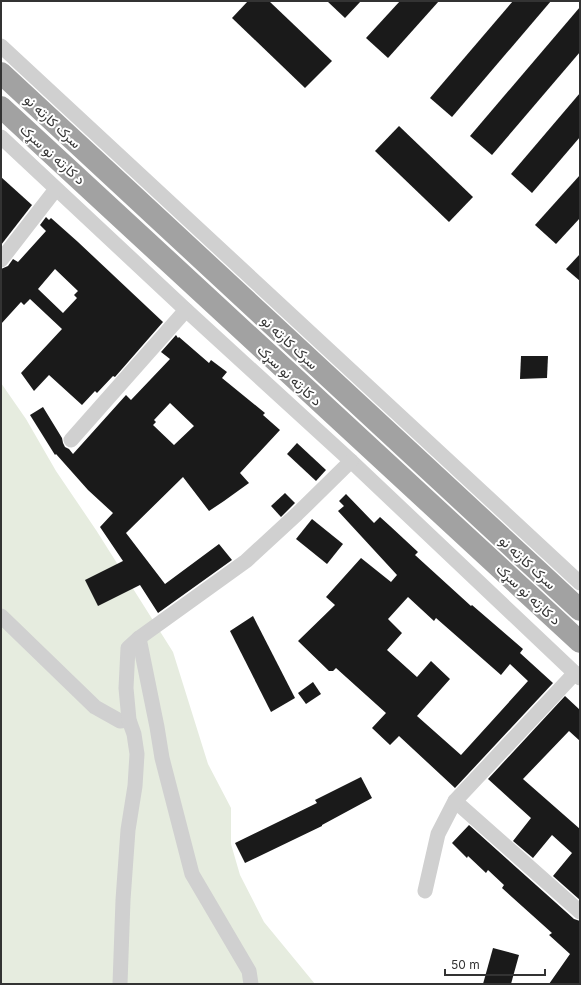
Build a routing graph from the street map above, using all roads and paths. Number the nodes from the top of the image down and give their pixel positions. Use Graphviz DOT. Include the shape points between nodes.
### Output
graph roads {
  1 [pos="1,46"];
  2 [pos="1,72"];
  3 [pos="1,107"];
  4 [pos="1,137"];
  5 [pos="56,189"];
  6 [pos="1,260"];
  7 [pos="186,310"];
  8 [pos="71,440"];
  9 [pos="351,461"];
  10 [pos="498,535"];
  11 [pos="484,553"];
  12 [pos="580,583"];
  13 [pos="580,610"];
  14 [pos="1,616"];
  15 [pos="139,638"];
  16 [pos="580,642"];
  17 [pos="578,676"];
  18 [pos="129,720"];
  19 [pos="455,801"];
  20 [pos="426,891"];
  21 [pos="580,912"];
  22 [pos="120,984"];
  23 [pos="251,984"];
  1 -- 12 [label="street"];
  2 -- 10 [label="highway, سرک کارته نو"];
  3 -- 11 [label="highway, د کارته نو سړک"];
  4 -- 5 [label="street"];
  5 -- 6 [label="street"];
  5 -- 7 [label="street"];
  7 -- 8 [label="street"];
  7 -- 9 [label="street"];
  9 -- 15 [label="street" via="246,561"];
  9 -- 17 [label="street"];
  10 -- 11 [label="highway"];
  10 -- 13 [label="highway, سرک کارته نو"];
  11 -- 16 [label="highway, د کارته نو سړک"];
  14 -- 18 [label="street" via="95,707 120,721"];
  15 -- 18 [label="street" via="128,648 126,688"];
  15 -- 23 [label="street" via="162,758 192,874 248,971"];
  17 -- 19 [label="street"];
  18 -- 22 [label="street" via="137,754 127,846"];
  19 -- 20 [label="street" via="438,834"];
  19 -- 21 [label="street"];
}
